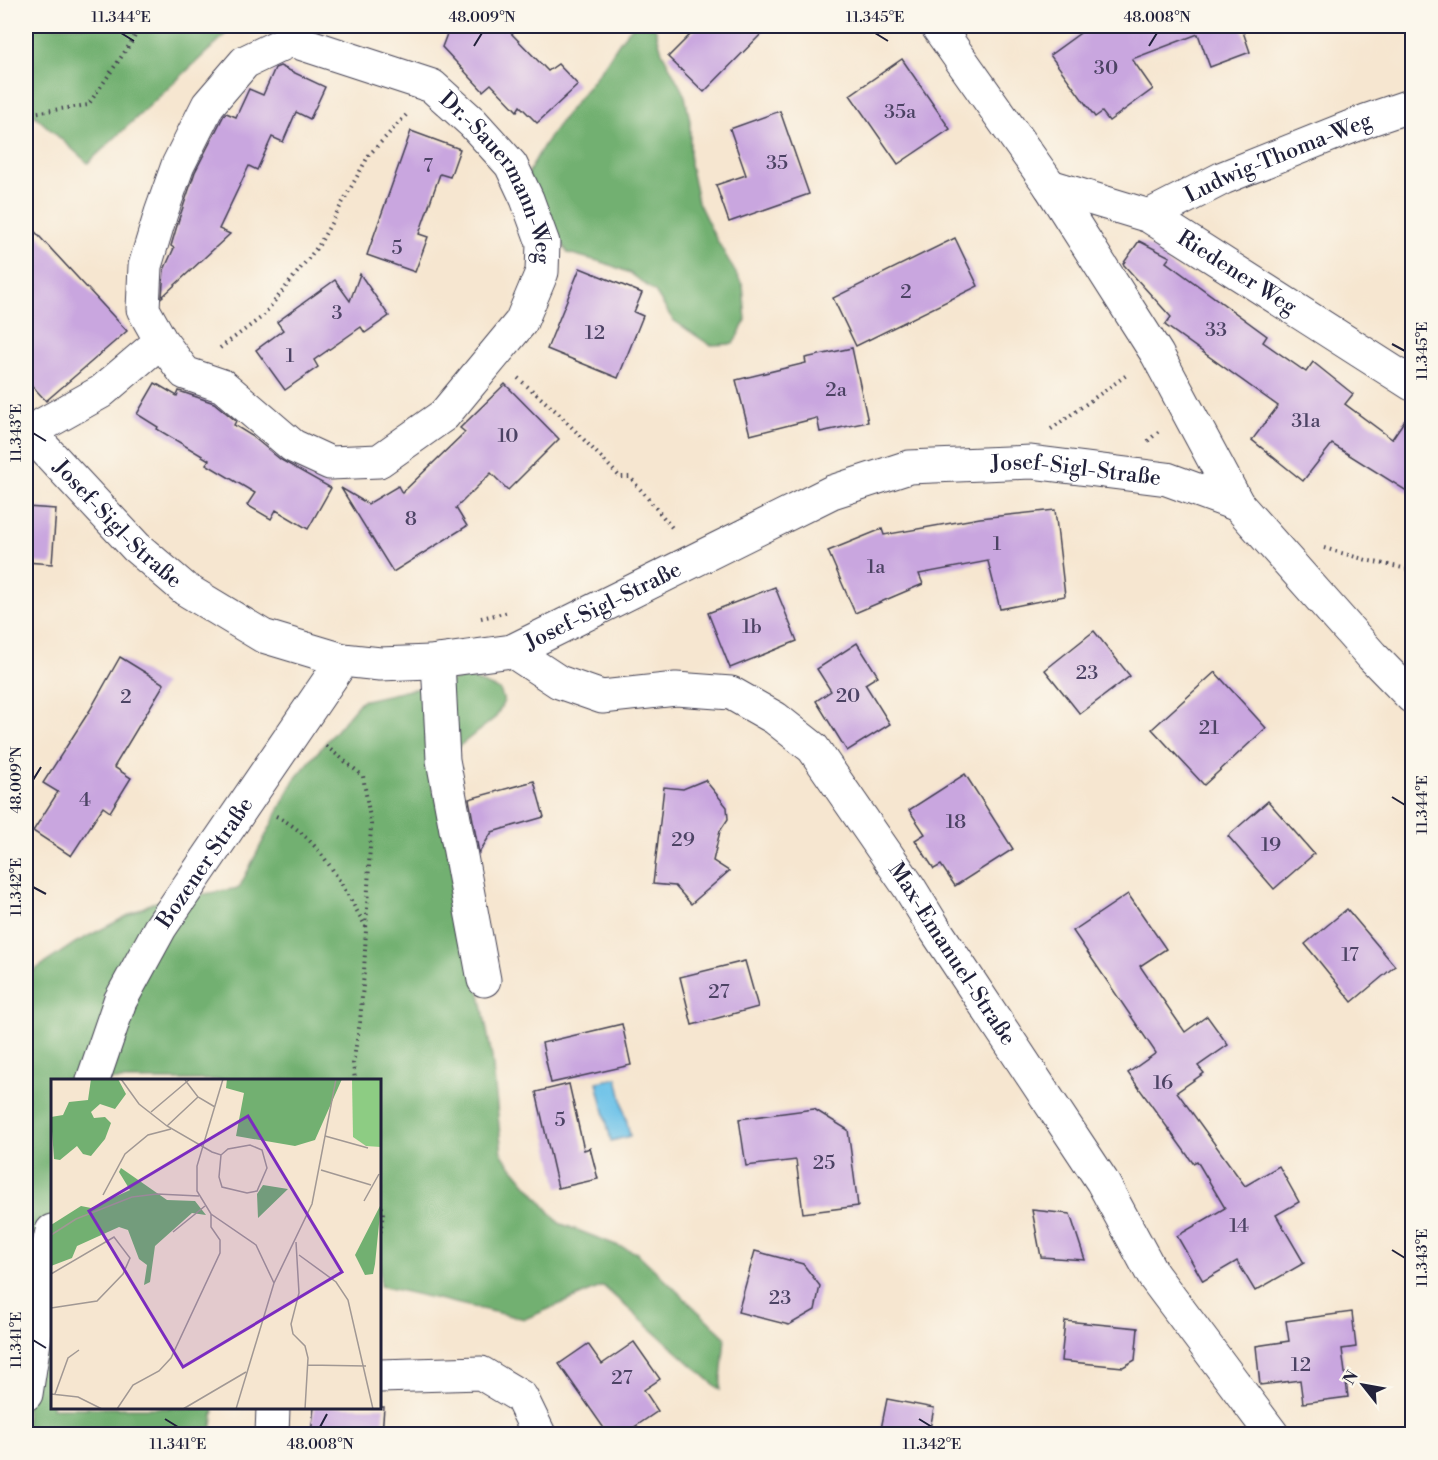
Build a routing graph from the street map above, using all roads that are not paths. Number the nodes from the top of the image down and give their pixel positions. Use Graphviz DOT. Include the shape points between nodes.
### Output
graph roads {
  1 [pos="937,26"];
  2 [pos="1413,105"];
  3 [pos="1050,186"];
  4 [pos="1149,216"];
  5 [pos="161,341"];
  6 [pos="1413,384"];
  7 [pos="26,432"];
  8 [pos="1238,505"];
  9 [pos="512,651"];
  10 [pos="343,660"];
  11 [pos="438,661"];
  12 [pos="1413,697"];
  13 [pos="484,980"];
  14 [pos="93,1079"];
  15 [pos="51,1237"];
  16 [pos="381,1376"];
  17 [pos="26,1394"];
  18 [pos="273,1409"];
  19 [pos="272,1434"];
  20 [pos="539,1434"];
  21 [pos="1272,1434"];
  1 -- 3 [label="street"];
  2 -- 4 [label="street, Ludwig-Thoma-Weg" via="1223,178"];
  3 -- 4 [label="street, Riedener Weg"];
  3 -- 8 [label="street" via="1157,354"];
  4 -- 6 [label="street, Riedener Weg"];
  5 -- 5 [label="street, Dr.-Sauermann-Weg" via="186,373 223,387 293,446 330,463 379,461 444,416 521,322 542,272 543,243 511,165 432,86 291,40 245,62 207,105 178,165 145,266 143,309"];
  5 -- 7 [label="street" via="101,392"];
  7 -- 10 [label="street, Josef-Sigl-Straße" via="136,548 185,589 263,636"];
  8 -- 9 [label="street, Josef-Sigl-Straße" via="1167,479 1031,462 909,467 832,492"];
  8 -- 12 [label="street"];
  9 -- 11 [label="street, Josef-Sigl-Straße"];
  9 -- 21 [label="street, Max-Emanuel-Straße" via="559,682 602,697 676,689 731,693 776,718 813,748 1102,1181 1153,1275"];
  10 -- 11 [label="street, Josef-Sigl-Straße" via="380,664"];
  10 -- 14 [label="street, Bozener Straße" via="160,928 120,1001"];
  11 -- 13 [label="street" via="443,760"];
  15 -- 17 [label="street"];
  16 -- 20 [label="street" via="481,1373 521,1397"];
  18 -- 19 [label="street"];
}
